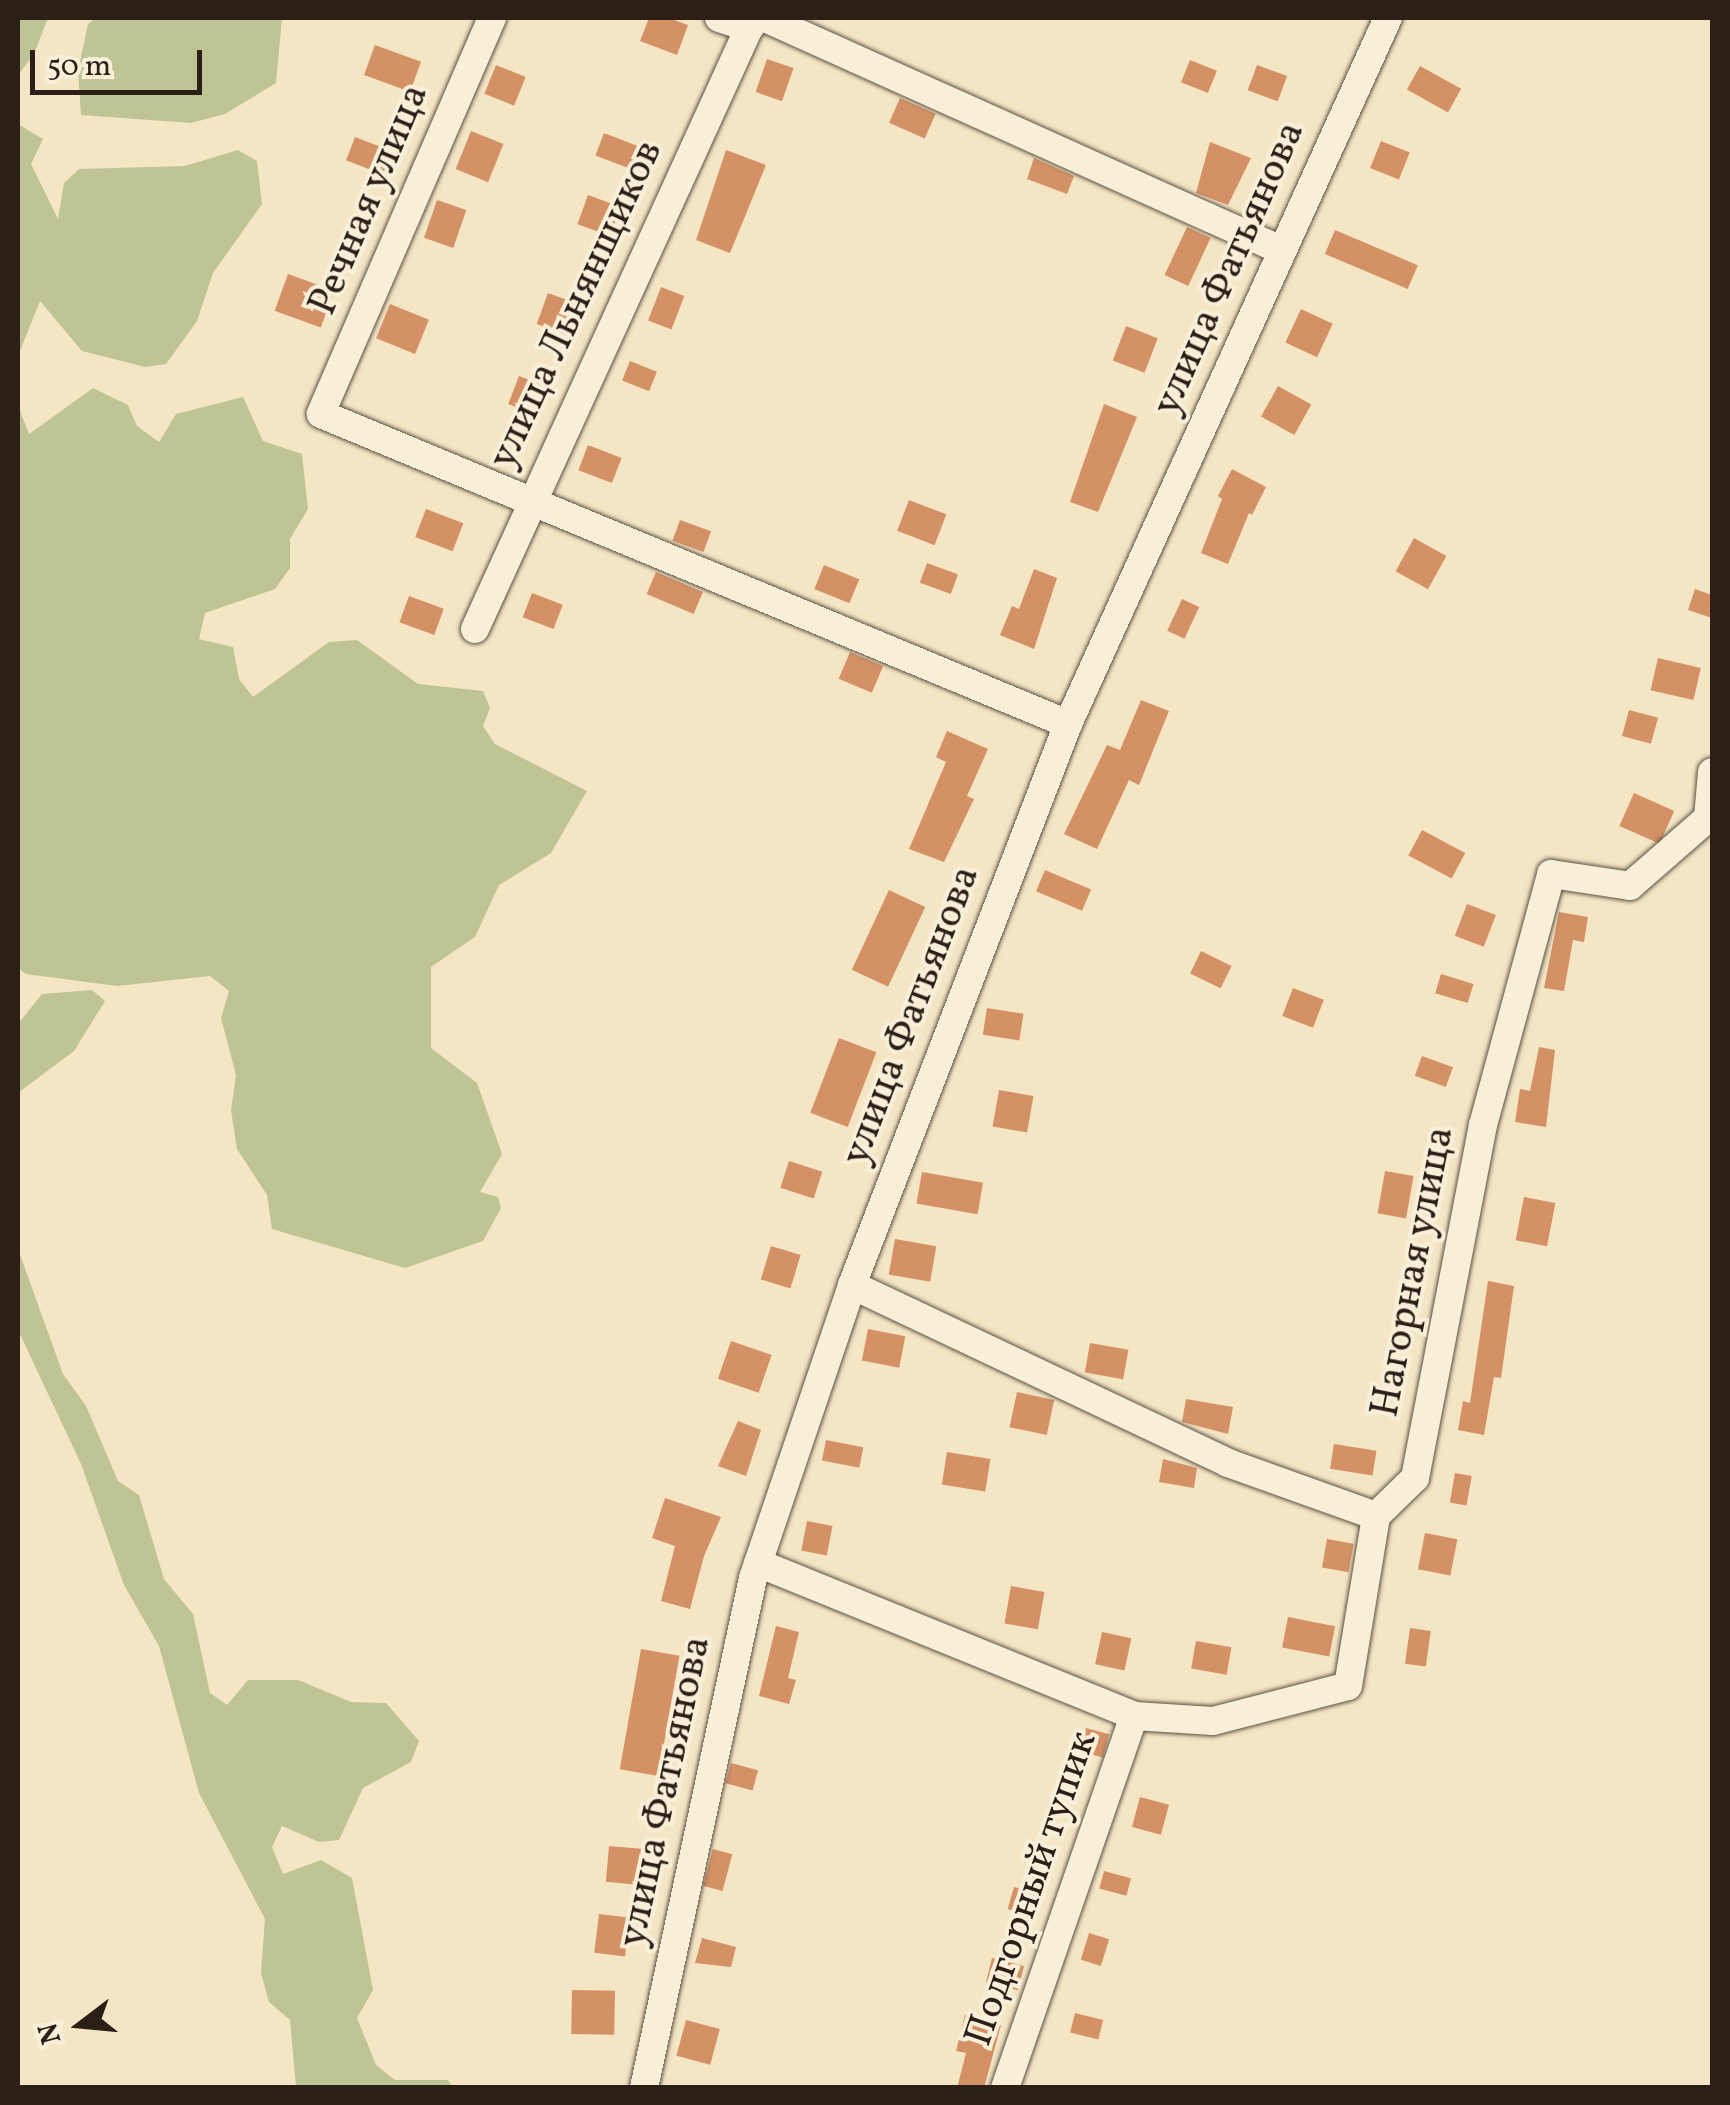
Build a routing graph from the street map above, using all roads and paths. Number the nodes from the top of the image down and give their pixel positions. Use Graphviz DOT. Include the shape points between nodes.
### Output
graph roads {
  1 [pos="492,18"];
  2 [pos="719,18"];
  3 [pos="1388,18"];
  4 [pos="757,21"];
  5 [pos="1281,250"];
  6 [pos="532,500"];
  7 [pos="475,628"];
  8 [pos="1068,724"];
  9 [pos="1712,772"];
  10 [pos="852,1285"];
  11 [pos="1376,1516"];
  12 [pos="758,1563"];
  13 [pos="1134,1716"];
  14 [pos="639,2082"];
  15 [pos="1006,2088"];
  1 -- 6 [label="street, Речная улица" via="321,414"];
  2 -- 4 [label="street"];
  3 -- 5 [label="street, улица Фатьянова"];
  4 -- 5 [label="street"];
  4 -- 6 [label="street, улица Льнянщиков"];
  5 -- 8 [label="street, улица Фатьянова"];
  6 -- 7 [label="street, улица Льнянщиков"];
  6 -- 8 [label="street"];
  8 -- 10 [label="street, улица Фатьянова"];
  9 -- 11 [label="street, Нагорная улица" via="1708,818 1630,886 1550,874 1483,1124 1415,1478"];
  10 -- 11 [label="street" via="1228,1463"];
  10 -- 12 [label="street, улица Фатьянова"];
  11 -- 13 [label="street" via="1348,1686 1213,1721"];
  12 -- 13 [label="street"];
  12 -- 14 [label="street, улица Фатьянова"];
  13 -- 15 [label="street, Подгорный тупик"];
}
